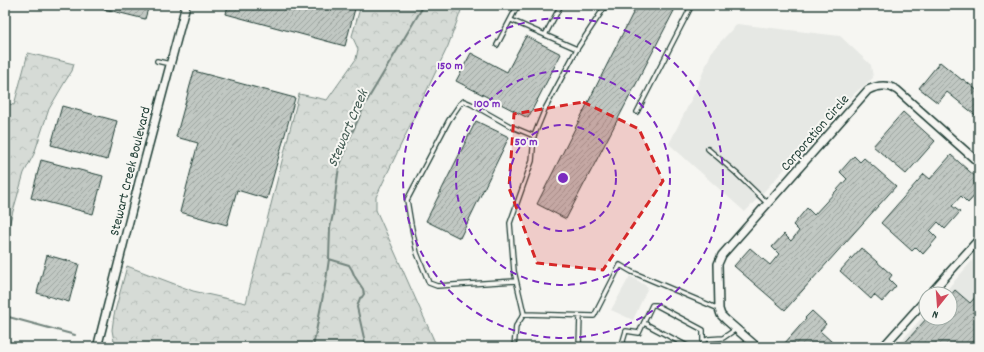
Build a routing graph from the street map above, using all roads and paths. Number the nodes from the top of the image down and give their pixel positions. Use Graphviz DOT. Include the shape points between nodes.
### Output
graph roads {
  1 [pos="186,5"];
  2 [pos="518,5"];
  3 [pos="561,5"];
  4 [pos="606,5"];
  5 [pos="692,5"];
  6 [pos="510,20"];
  7 [pos="545,35"];
  8 [pos="497,45"];
  9 [pos="577,49"];
  10 [pos="157,61"];
  11 [pos="170,64"];
  12 [pos="637,112"];
  13 [pos="534,136"];
  14 [pos="708,149"];
  15 [pos="979,163"];
  16 [pos="768,204"];
  17 [pos="979,239"];
  18 [pos="516,281"];
  19 [pos="937,286"];
  20 [pos="918,308"];
  21 [pos="719,309"];
  22 [pos="524,314"];
  23 [pos="580,316"];
  24 [pos="644,323"];
  25 [pos="736,328"];
  26 [pos="703,341"];
  27 [pos="98,344"];
  28 [pos="514,347"];
  29 [pos="579,347"];
  30 [pos="624,347"];
  31 [pos="689,347"];
  32 [pos="703,347"];
  33 [pos="757,347"];
  34 [pos="883,347"];
  1 -- 11 [label="street, Stewart Creek Boulevard"];
  2 -- 6 [label="lane"];
  3 -- 7 [label="lane"];
  4 -- 9 [label="lane"];
  5 -- 12 [label="lane"];
  6 -- 7 [label="lane"];
  6 -- 8 [label="lane"];
  7 -- 9 [label="lane"];
  9 -- 13 [label="lane" via="544,109"];
  10 -- 11 [label="lane"];
  11 -- 27 [label="street, Stewart Creek Boulevard"];
  13 -- 18 [label="lane" via="532,160 510,223"];
  13 -- 18 [label="lane" via="464,101 449,120 407,200 417,252 429,283 437,286"];
  14 -- 16 [label="lane"];
  15 -- 16 [label="street, Corporation Circle" via="897,90 885,85 878,86 865,93"];
  16 -- 21 [label="street, Corporation Circle" via="719,261"];
  17 -- 19 [label="street"];
  18 -- 22 [label="lane"];
  20 -- 34 [label="street"];
  21 -- 23 [label="lane" via="620,265 594,316"];
  21 -- 25 [label="street" via="721,315"];
  22 -- 23 [label="lane"];
  22 -- 28 [label="lane" via="516,326"];
  23 -- 29 [label="lane"];
  24 -- 26 [label="lane" via="652,305 656,305 703,330"];
  24 -- 30 [label="lane" via="639,333 626,331"];
  24 -- 31 [label="lane"];
  25 -- 26 [label="lane" via="724,338"];
  25 -- 33 [label="street"];
  26 -- 32 [label="lane"];
}
